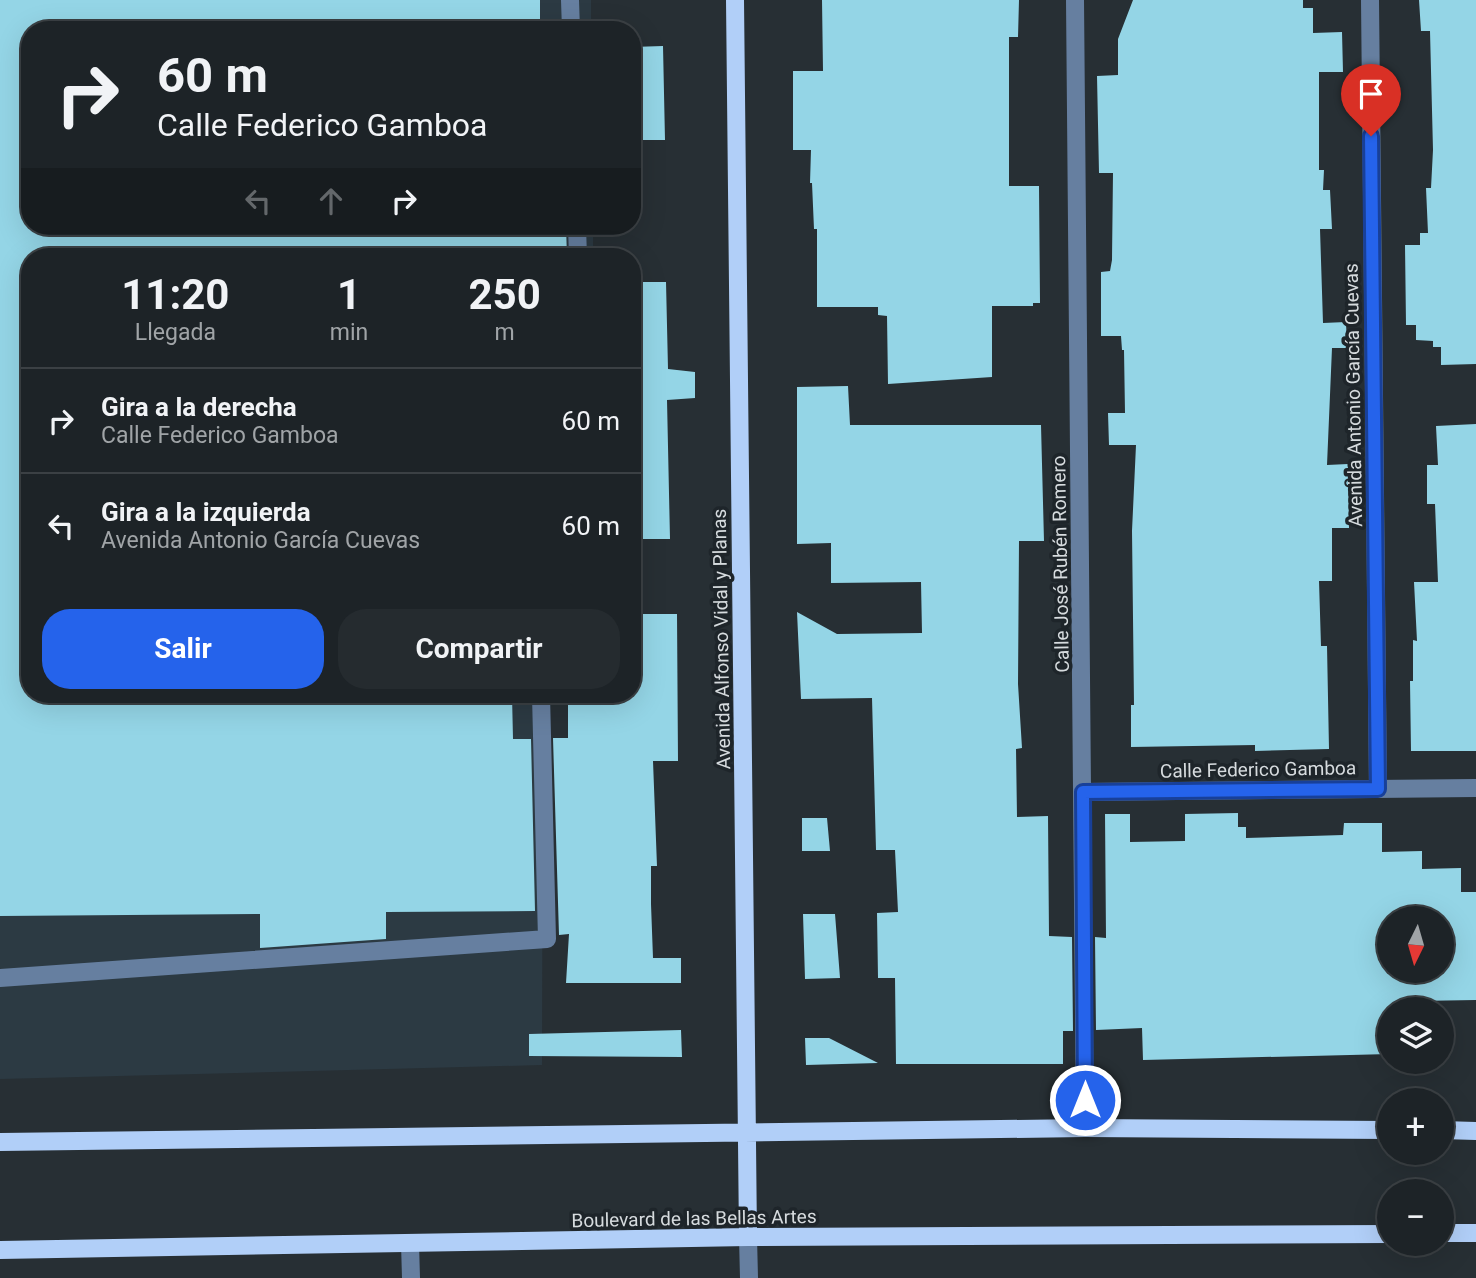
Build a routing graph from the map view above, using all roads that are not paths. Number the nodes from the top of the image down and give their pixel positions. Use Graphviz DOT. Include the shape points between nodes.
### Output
graph roads {
  1 [pos="570,0"];
  2 [pos="735,0"];
  3 [pos="1075,0"];
  4 [pos="1370,0"];
  5 [pos="571,21"];
  6 [pos="541,703"];
  7 [pos="1476,788"];
  8 [pos="1378,789"];
  9 [pos="1083,792"];
  10 [pos="0,978"];
  11 [pos="1085,1128"];
  12 [pos="1377,1130"];
  13 [pos="1454,1130"];
  14 [pos="1476,1130"];
  15 [pos="747,1132"];
  16 [pos="0,1142"];
  17 [pos="1454,1233"];
  18 [pos="1476,1233"];
  19 [pos="1377,1234"];
  20 [pos="748,1237"];
  21 [pos="411,1243"];
  22 [pos="0,1250"];
  23 [pos="411,1278"];
  24 [pos="749,1278"];
  1 -- 5 [label="street"];
  2 -- 15 [label="main road, Avenida Alfonso Vidal y Planas"];
  3 -- 9 [label="street, Calle José Rubén Romero"];
  4 -- 8 [label="street, Avenida Antonio García Cuevas"];
  6 -- 10 [label="street" via="547,939"];
  7 -- 8 [label="street, Calle Federico Gamboa"];
  8 -- 9 [label="street, Calle Federico Gamboa"];
  9 -- 11 [label="street, Calle José Rubén Romero"];
  11 -- 12 [label="main road"];
  11 -- 15 [label="main road"];
  13 -- 14 [label="main road"];
  15 -- 16 [label="main road"];
  15 -- 20 [label="main road, Avenida Alfonso Vidal y Planas"];
  17 -- 18 [label="main road"];
  19 -- 20 [label="main road, Boulevard de las Bellas Artes"];
  20 -- 21 [label="main road, Boulevard de las Bellas Artes"];
  20 -- 24 [label="street, Avenida Alfonso Vidal y Planas"];
  21 -- 22 [label="main road, Boulevard de las Bellas Artes"];
  21 -- 23 [label="street"];
}
